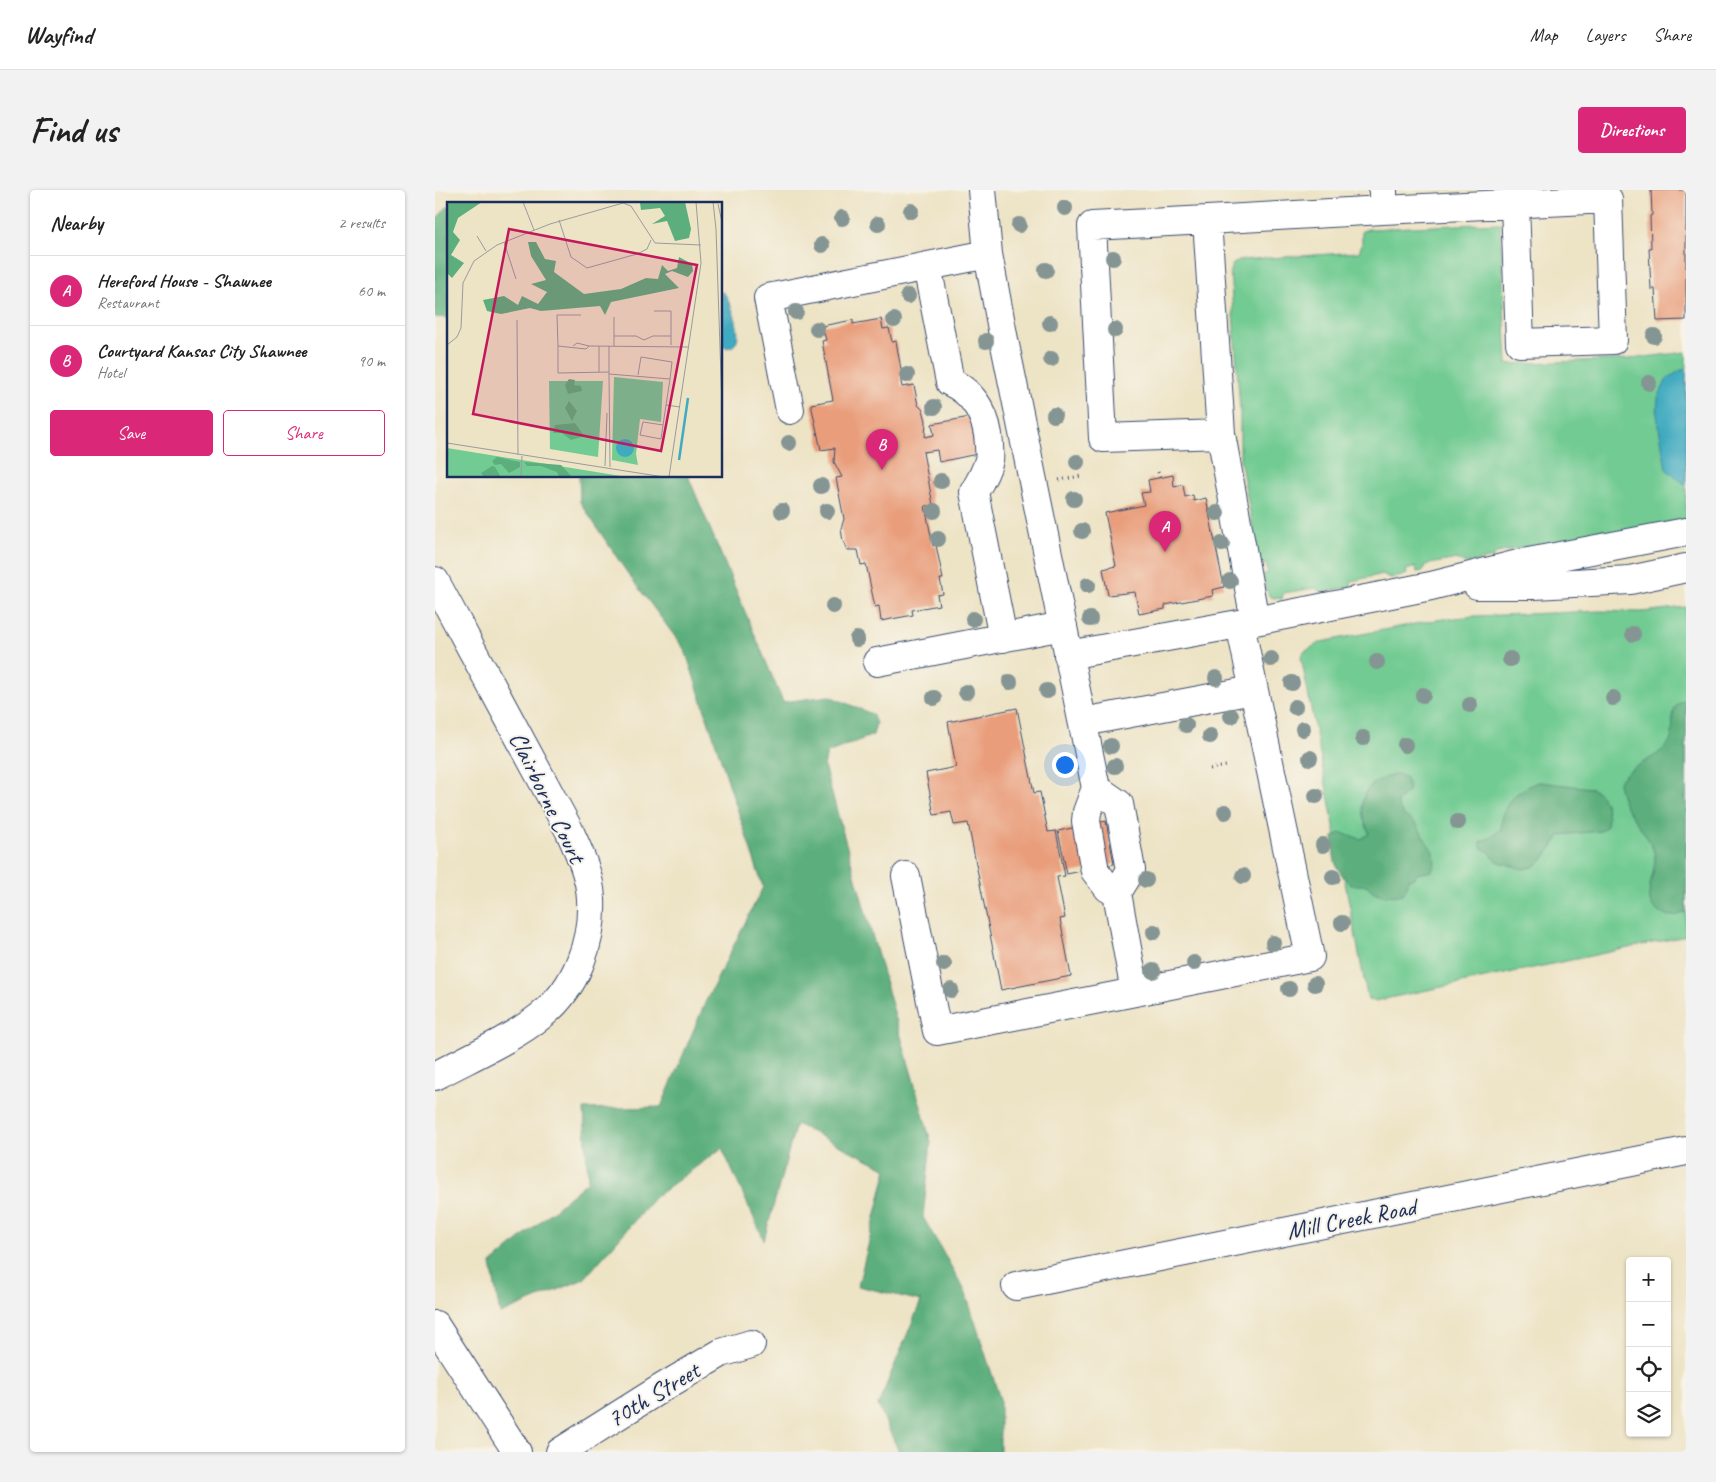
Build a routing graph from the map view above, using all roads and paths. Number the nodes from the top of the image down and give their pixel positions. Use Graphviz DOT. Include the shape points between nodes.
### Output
graph roads {
  1 [pos="982,190"];
  2 [pos="1383,200"];
  3 [pos="1515,204"];
  4 [pos="1207,220"];
  5 [pos="988,254"];
  6 [pos="927,266"];
  7 [pos="790,410"];
  8 [pos="1221,434"];
  9 [pos="1158,472"];
  10 [pos="1081,476"];
  11 [pos="1159,478"];
  12 [pos="1056,481"];
  13 [pos="1686,532"];
  14 [pos="1686,568"];
  15 [pos="435,581"];
  16 [pos="1431,586"];
  17 [pos="1248,622"];
  18 [pos="1063,626"];
  19 [pos="1003,638"];
  20 [pos="1068,655"];
  21 [pos="877,662"];
  22 [pos="1253,690"];
  23 [pos="1083,722"];
  24 [pos="1226,766"];
  25 [pos="1210,769"];
  26 [pos="906,876"];
  27 [pos="1135,992"];
  28 [pos="435,1076"];
  29 [pos="1686,1152"];
  30 [pos="1016,1286"];
  31 [pos="435,1325"];
  32 [pos="751,1344"];
  33 [pos="517,1452"];
  34 [pos="560,1452"];
  1 -- 5 [label="street"];
  2 -- 3 [label="street"];
  2 -- 4 [label="street"];
  3 -- 3 [label="street" via="1608,199 1613,340 1520,343"];
  4 -- 8 [label="street"];
  4 -- 8 [label="street" via="1093,226 1103,438"];
  5 -- 6 [label="street"];
  5 -- 18 [label="street"];
  6 -- 7 [label="street" via="768,298"];
  6 -- 19 [label="street" via="950,382 961,387 977,403 989,439 990,458 974,492"];
  8 -- 17 [label="street"];
  9 -- 11 [label="path"];
  10 -- 12 [label="path"];
  13 -- 16 [label="street" via="1518,564"];
  14 -- 16 [label="street" via="1630,580"];
  15 -- 28 [label="street, Clairborne Court" via="569,830 582,860 591,898 590,927 581,961 566,989 543,1015"];
  16 -- 17 [label="street"];
  17 -- 20 [label="street"];
  17 -- 22 [label="street"];
  18 -- 19 [label="street"];
  18 -- 20 [label="street"];
  19 -- 21 [label="street"];
  20 -- 23 [label="street"];
  22 -- 23 [label="street"];
  22 -- 27 [label="street" via="1310,957"];
  23 -- 27 [label="street" via="1096,788 1119,804 1131,870 1117,893"];
  24 -- 25 [label="path"];
  26 -- 27 [label="street" via="937,1031"];
  29 -- 30 [label="street, Mill Creek Road"];
  31 -- 33 [label="street"];
  32 -- 34 [label="street, 70th Street" via="721,1353"];
}
